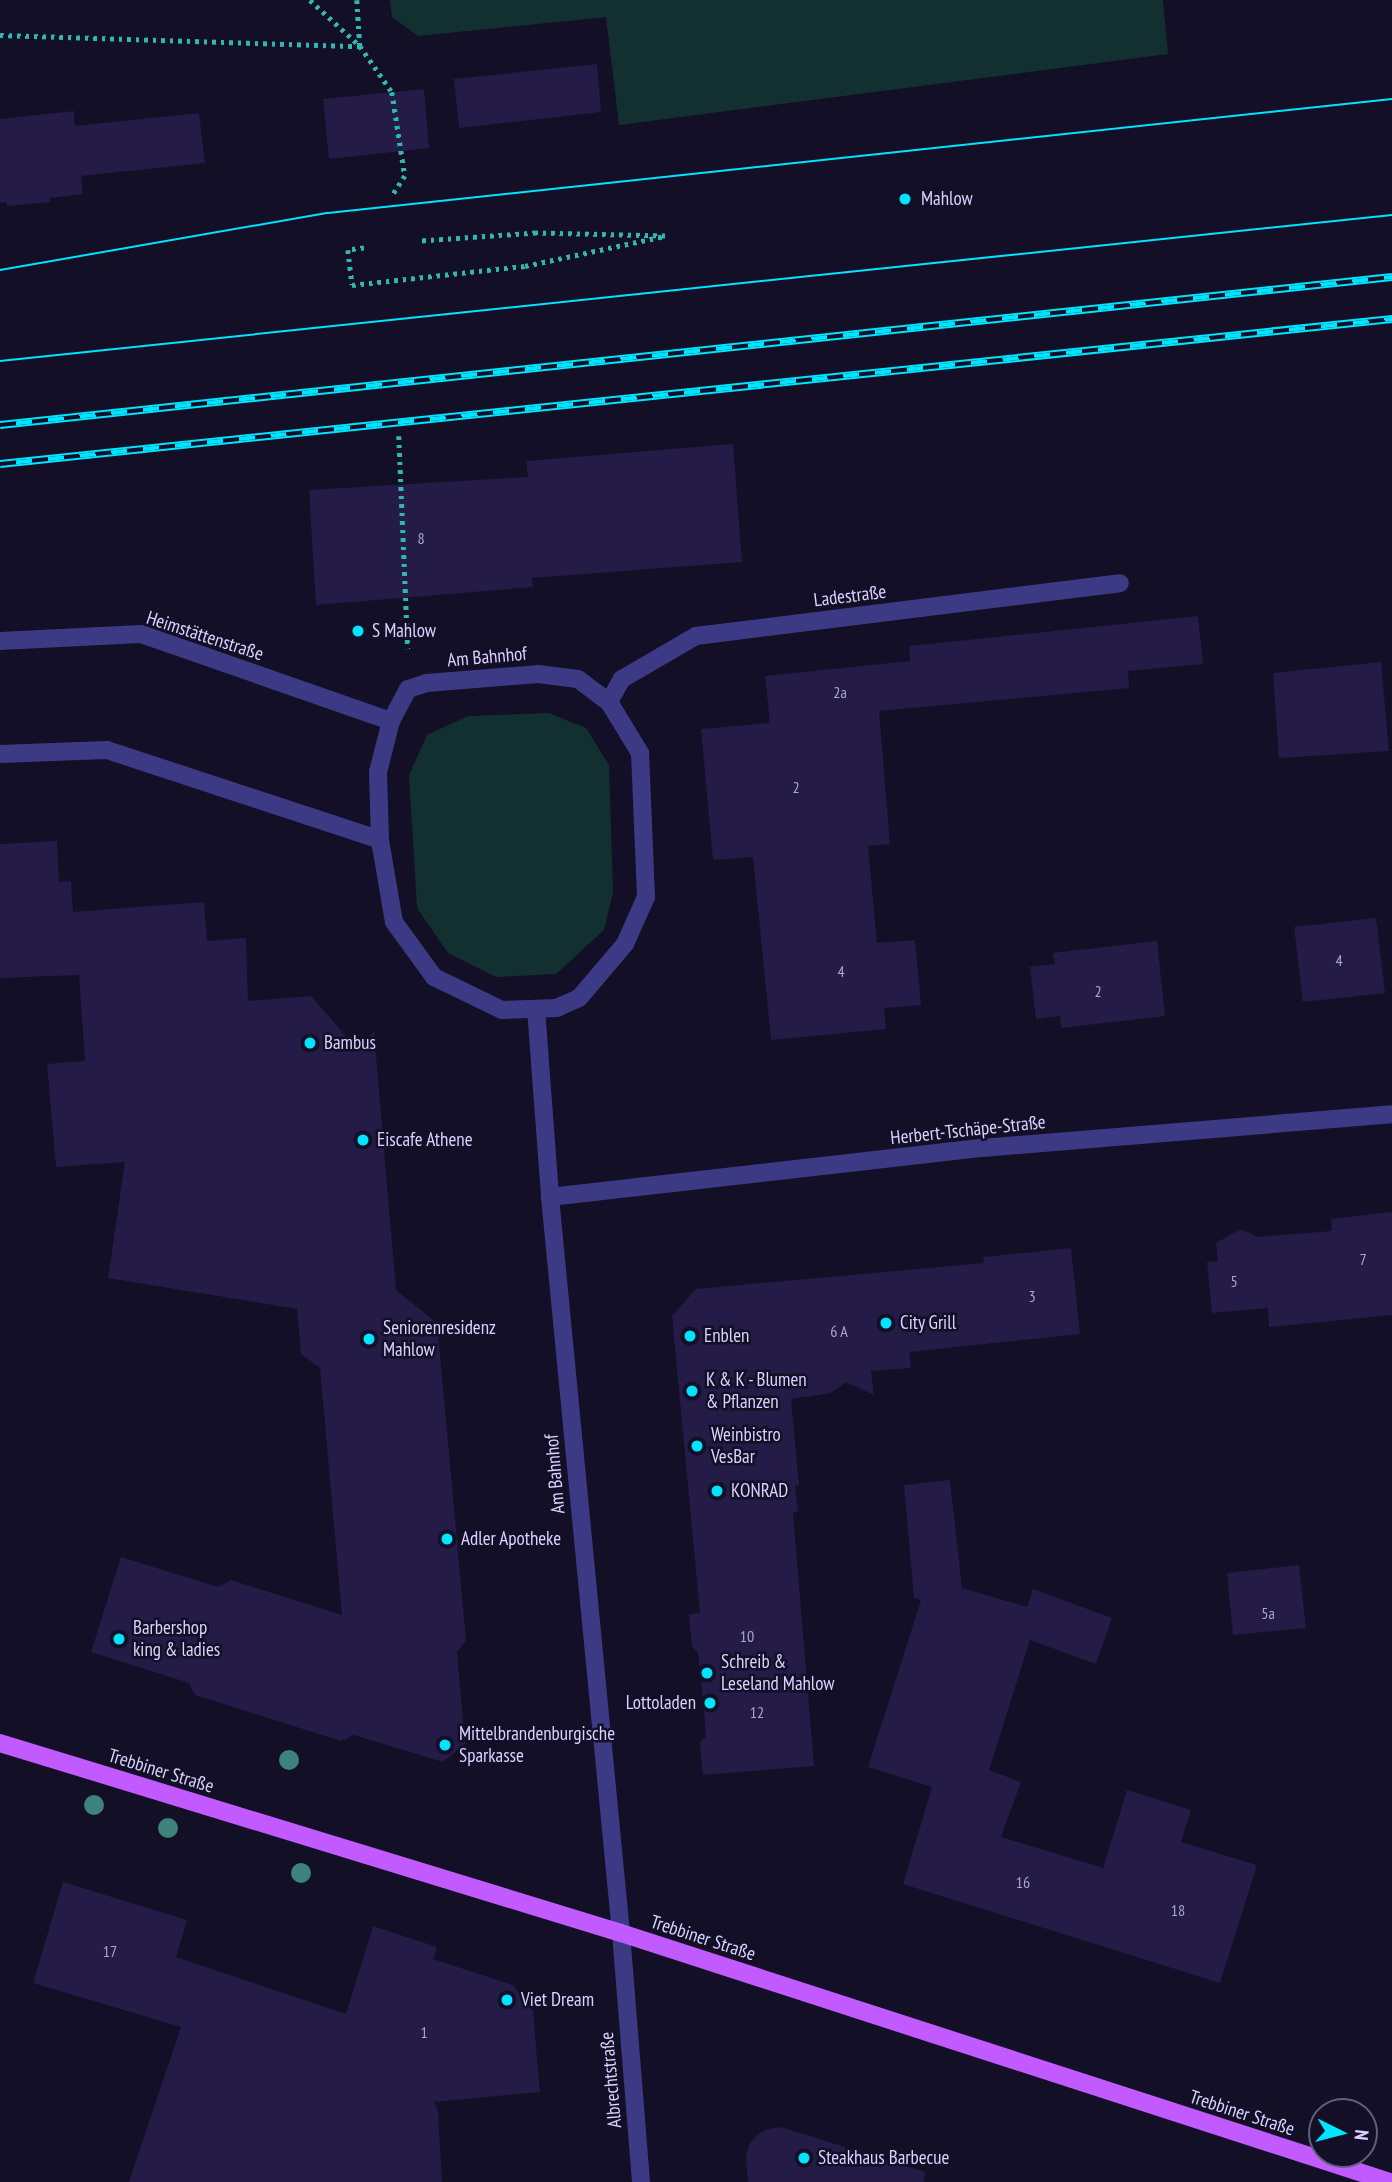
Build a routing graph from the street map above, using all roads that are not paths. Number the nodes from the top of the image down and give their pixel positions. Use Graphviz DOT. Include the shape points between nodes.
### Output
graph roads {
  1 [pos="1120,583"];
  2 [pos="0,641"];
  3 [pos="609,702"];
  4 [pos="391,721"];
  5 [pos="0,754"];
  6 [pos="380,841"];
  7 [pos="536,1009"];
  8 [pos="1392,1114"];
  9 [pos="550,1197"];
  10 [pos="0,1743"];
  11 [pos="621,1934"];
  12 [pos="641,2182"];
  13 [pos="1391,2182"];
  1 -- 3 [label="street, Ladestraße" via="696,636 622,680"];
  2 -- 4 [label="street, Heimstättenstraße" via="141,634"];
  3 -- 4 [label="street, Am Bahnhof" via="578,679 538,674 427,683 408,689"];
  3 -- 7 [label="street, Am Bahnhof" via="640,753 646,897 625,944 579,998 557,1008"];
  4 -- 6 [label="street, Am Bahnhof" via="378,772"];
  5 -- 6 [label="street" via="107,750"];
  6 -- 7 [label="street, Am Bahnhof" via="394,922 434,977 502,1010"];
  7 -- 9 [label="street, Am Bahnhof"];
  8 -- 9 [label="street, Herbert-Tschäpe-Straße" via="982,1148"];
  9 -- 11 [label="street, Am Bahnhof"];
  10 -- 11 [label="main road, Trebbiner Straße"];
  11 -- 12 [label="street, Albrechtstraße"];
  11 -- 13 [label="main road, Trebbiner Straße"];
}
